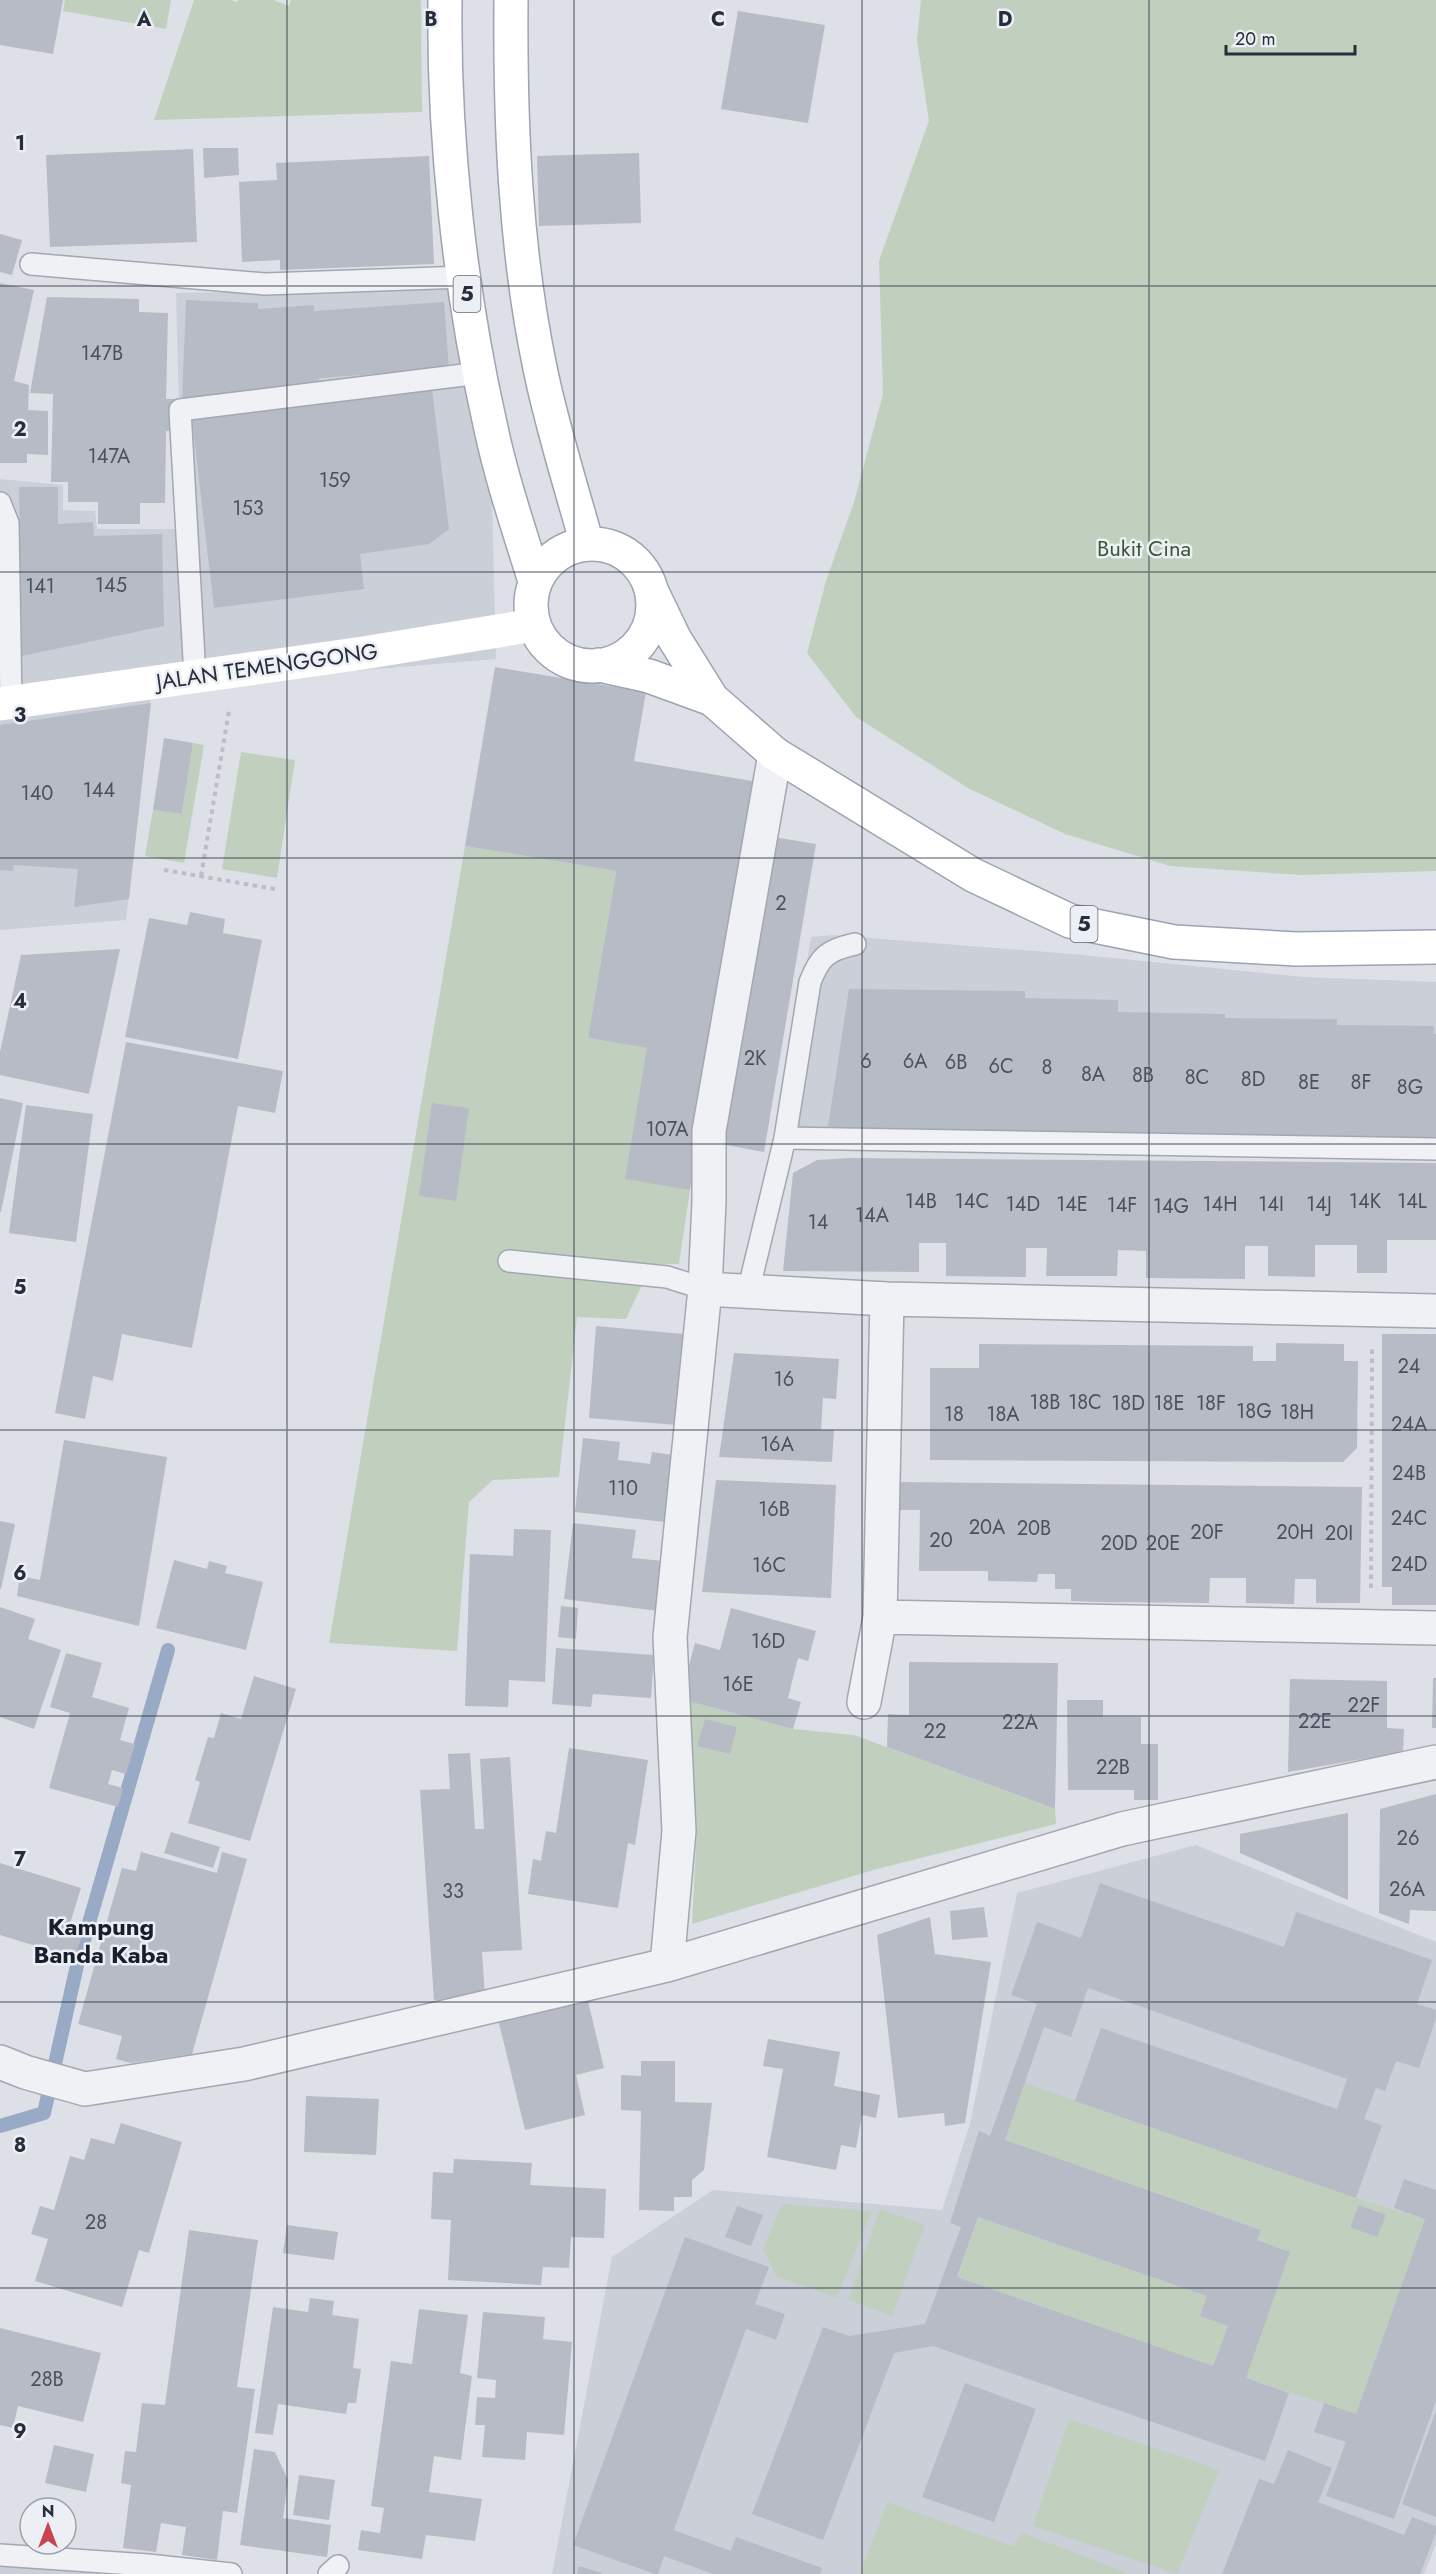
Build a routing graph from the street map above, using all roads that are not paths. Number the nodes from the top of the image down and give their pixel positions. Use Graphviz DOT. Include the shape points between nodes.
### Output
graph roads {
  1 [pos="445,0"];
  2 [pos="517,5"];
  3 [pos="31,264"];
  4 [pos="465,277"];
  5 [pos="480,373"];
  6 [pos="0,503"];
  7 [pos="587,544"];
  8 [pos="536,581"];
  9 [pos="651,590"];
  10 [pos="534,625"];
  11 [pos="598,665"];
  12 [pos="195,677"];
  13 [pos="712,699"];
  14 [pos="5,703"];
  15 [pos="775,754"];
  16 [pos="855,944"];
  17 [pos="1436,947"];
  18 [pos="785,1138"];
  19 [pos="1436,1149"];
  20 [pos="509,1261"];
  21 [pos="705,1289"];
  22 [pos="748,1292"];
  23 [pos="886,1299"];
  24 [pos="1436,1311"];
  25 [pos="880,1617"];
  26 [pos="1436,1628"];
  27 [pos="864,1702"];
  28 [pos="1436,1762"];
  29 [pos="667,1965"];
  30 [pos="13,2067"];
  31 [pos="0,2555"];
  32 [pos="231,2574"];
  1 -- 4 [label="main road, 5" via="450,148"];
  2 -- 7 [label="main road" via="518,223 540,368"];
  3 -- 4 [label="lane" via="265,284"];
  4 -- 5 [label="main road, 5"];
  5 -- 8 [label="main road, 5" via="490,425"];
  5 -- 12 [label="lane" via="180,411"];
  6 -- 14 [label="lane" via="8,523"];
  7 -- 8 [label="main road, 5" via="556,556"];
  7 -- 9 [label="main road, 5" via="609,546 627,556 642,571"];
  8 -- 10 [label="main road, 5" via="530,611"];
  9 -- 11 [label="main road, 5" via="653,611 636,648 619,660"];
  9 -- 13 [label="main road, 5"];
  10 -- 11 [label="main road, 5" via="541,640 560,656 582,665"];
  10 -- 12 [label="main road, JALAN TEMENGGONG"];
  11 -- 13 [label="main road, 5" via="649,676"];
  12 -- 14 [label="main road, JALAN TEMENGGONG"];
  13 -- 15 [label="main road, 5"];
  15 -- 17 [label="main road, 5" via="973,875 1070,921 1174,942 1296,949"];
  15 -- 21 [label="street" via="709,1131"];
  16 -- 18 [label="lane" via="834,948 818,962 810,982"];
  18 -- 19 [label="lane"];
  18 -- 22 [label="lane"];
  20 -- 21 [label="lane" via="667,1276"];
  21 -- 22 [label="street"];
  21 -- 29 [label="street" via="670,1637 679,1831"];
  22 -- 23 [label="street"];
  23 -- 24 [label="street"];
  23 -- 25 [label="street"];
  25 -- 26 [label="street"];
  25 -- 27 [label="street"];
  28 -- 29 [label="street" via="1122,1828"];
  29 -- 30 [label="street" via="244,2064 85,2089"];
  31 -- 32 [label="lane"];
}
